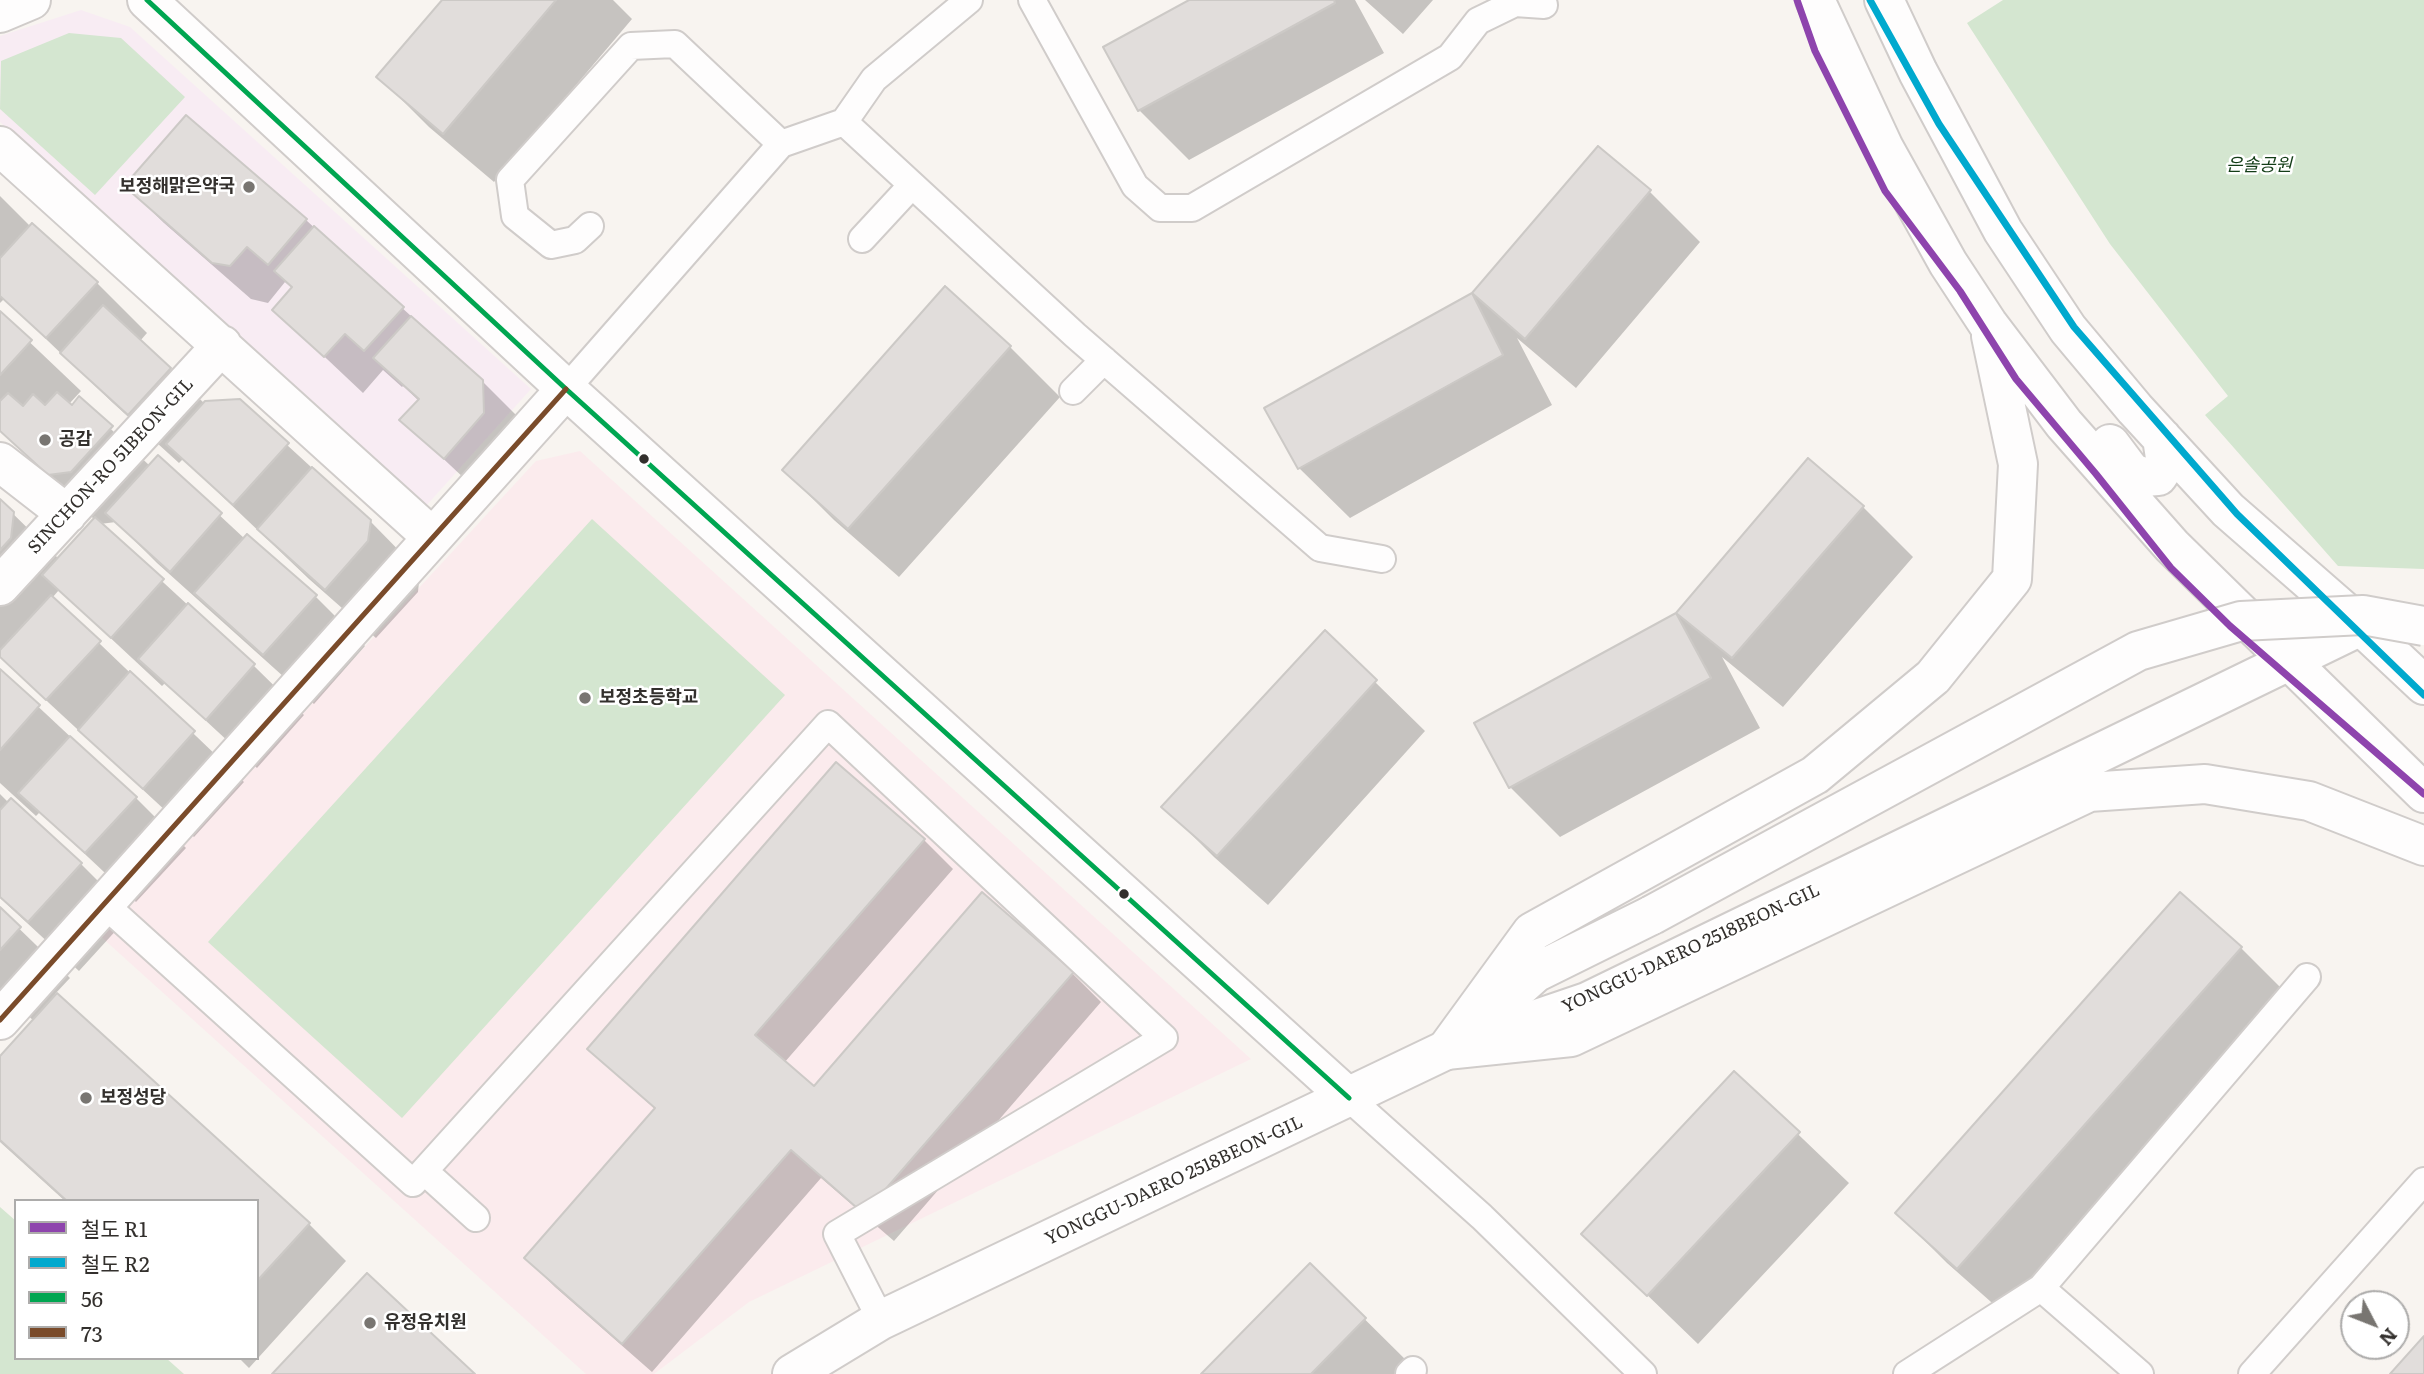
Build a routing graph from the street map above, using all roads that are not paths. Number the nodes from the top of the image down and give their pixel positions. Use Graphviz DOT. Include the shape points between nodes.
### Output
graph roads {
  1 [pos="31,0"];
  2 [pos="147,0"];
  3 [pos="969,0"];
  4 [pos="1032,0"];
  5 [pos="1815,0"];
  6 [pos="1885,0"];
  7 [pos="1544,5"];
  8 [pos="0,13"];
  9 [pos="844,122"];
  10 [pos="781,144"];
  11 [pos="0,146"];
  12 [pos="912,185"];
  13 [pos="590,226"];
  14 [pos="862,239"];
  15 [pos="1948,263"];
  16 [pos="1988,324"];
  17 [pos="222,345"];
  18 [pos="1104,360"];
  19 [pos="566,389"];
  20 [pos="1073,391"];
  21 [pos="2162,438"];
  22 [pos="0,462"];
  23 [pos="67,513"];
  24 [pos="432,537"];
  25 [pos="1382,559"];
  26 [pos="0,586"];
  27 [pos="2361,626"];
  28 [pos="2424,626"];
  29 [pos="2287,660"];
  30 [pos="2424,685"];
  31 [pos="2424,793"];
  32 [pos="2424,846"];
  33 [pos="104,904"];
  34 [pos="2307,977"];
  35 [pos="0,1020"];
  36 [pos="1446,1050"];
  37 [pos="1349,1098"];
  38 [pos="424,1171"];
  39 [pos="2424,1181"];
  40 [pos="476,1218"];
  41 [pos="2041,1288"];
  42 [pos="881,1320"];
  43 [pos="792,1374"];
  44 [pos="1643,1374"];
  45 [pos="1907,1374"];
  46 [pos="2140,1374"];
  47 [pos="2252,1374"];
  1 -- 8 [label="main road"];
  2 -- 19 [label="main road"];
  3 -- 9 [label="lane" via="874,79"];
  4 -- 7 [label="lane" via="1135,186 1160,208 1192,208 1450,57 1478,21 1515,3"];
  5 -- 15 [label="main road" via="1884,148"];
  6 -- 21 [label="main road" via="2003,231 2068,329"];
  9 -- 10 [label="lane"];
  9 -- 12 [label="lane"];
  10 -- 13 [label="lane" via="675,44 631,46 510,180 515,216 551,245 575,240"];
  10 -- 19 [label="lane"];
  11 -- 17 [label="main road"];
  12 -- 14 [label="lane"];
  12 -- 18 [label="lane"];
  15 -- 16 [label="main road"];
  15 -- 21 [label="main road" via="1992,295 2132,472 2158,476 2166,464"];
  16 -- 29 [label="main road" via="2064,424 2172,546"];
  16 -- 36 [label="main road" via="2018,464 2012,579 1933,677 1815,775 1532,932"];
  17 -- 23 [label="main road, SINCHON-RO 51BEON-GIL"];
  17 -- 24 [label="main road"];
  18 -- 20 [label="lane"];
  18 -- 25 [label="lane" via="1320,548"];
  19 -- 24 [label="main road"];
  19 -- 37 [label="main road"];
  21 -- 27 [label="main road" via="2228,510"];
  22 -- 23 [label="main road"];
  23 -- 26 [label="main road, SINCHON-RO 51BEON-GIL"];
  24 -- 33 [label="main road"];
  27 -- 29 [label="main road, YONGGU-DAERO 2518BEON-GIL"];
  27 -- 30 [label="main road"];
  28 -- 36 [label="main road, bridge" via="2363,615 2241,621 2138,651 1535,974"];
  29 -- 31 [label="main road"];
  29 -- 36 [label="main road, YONGGU-DAERO 2518BEON-GIL" via="1587,1002"];
  32 -- 36 [label="main road" via="2309,800 2205,784 2089,792 1572,1037"];
  33 -- 35 [label="main road"];
  33 -- 38 [label="lane" via="413,1183"];
  34 -- 41 [label="lane"];
  36 -- 37 [label="main road, YONGGU-DAERO 2518BEON-GIL"];
  37 -- 42 [label="main road, YONGGU-DAERO 2518BEON-GIL"];
  37 -- 44 [label="lane" via="1482,1217"];
  38 -- 40 [label="lane"];
  38 -- 42 [label="lane" via="828,724 1164,1038 837,1234"];
  39 -- 47 [label="lane"];
  41 -- 45 [label="lane"];
  41 -- 46 [label="lane"];
  42 -- 43 [label="main road, YONGGU-DAERO 2518BEON-GIL"];
}
